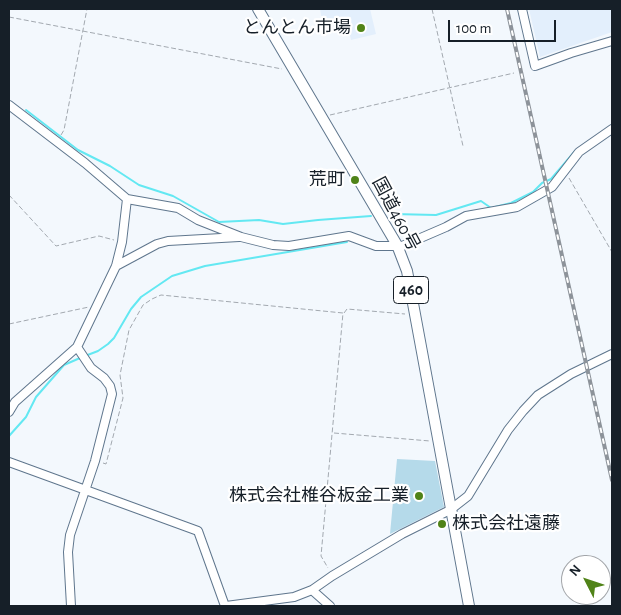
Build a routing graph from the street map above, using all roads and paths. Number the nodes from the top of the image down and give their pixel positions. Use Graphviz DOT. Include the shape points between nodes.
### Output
graph roads {
  1 [pos="87,9"];
  2 [pos="258,9"];
  3 [pos="432,9"];
  4 [pos="522,9"];
  5 [pos="9,17"];
  6 [pos="83,32"];
  7 [pos="612,42"];
  8 [pos="295,71"];
  9 [pos="514,73"];
  10 [pos="450,88"];
  11 [pos="9,105"];
  12 [pos="322,116"];
  13 [pos="612,128"];
  14 [pos="57,142"];
  15 [pos="464,146"];
  16 [pos="564,170"];
  17 [pos="9,195"];
  18 [pos="12,198"];
  19 [pos="9,199"];
  20 [pos="127,199"];
  21 [pos="241,237"];
  22 [pos="122,242"];
  23 [pos="397,245"];
  24 [pos="612,252"];
  25 [pos="116,266"];
  26 [pos="98,305"];
  27 [pos="343,314"];
  28 [pos="415,314"];
  29 [pos="9,324"];
  30 [pos="77,347"];
  31 [pos="612,354"];
  32 [pos="9,412"];
  33 [pos="334,433"];
  34 [pos="438,442"];
  35 [pos="95,461"];
  36 [pos="9,462"];
  37 [pos="85,490"];
  38 [pos="450,510"];
  39 [pos="332,576"];
  40 [pos="312,590"];
  41 [pos="71,606"];
  42 [pos="225,606"];
  43 [pos="330,606"];
  44 [pos="469,606"];
  1 -- 6 [label="path"];
  2 -- 8 [label="highway, 国道460号 / 460"];
  3 -- 10 [label="path"];
  4 -- 7 [label="street" via="535,66"];
  5 -- 6 [label="path"];
  6 -- 8 [label="path"];
  6 -- 14 [label="path" via="64,130"];
  8 -- 12 [label="highway, 国道460号 / 460"];
  9 -- 10 [label="path"];
  10 -- 12 [label="path"];
  10 -- 15 [label="path"];
  11 -- 14 [label="street"];
  12 -- 23 [label="highway, 国道460号 / 460"];
  13 -- 16 [label="street" via="579,152"];
  14 -- 20 [label="street"];
  16 -- 23 [label="street" via="552,187 517,207 466,216 418,240"];
  16 -- 24 [label="path"];
  17 -- 18 [label="path"];
  18 -- 19 [label="path"];
  18 -- 22 [label="path" via="56,246 99,236"];
  20 -- 21 [label="street" via="178,208 198,220"];
  20 -- 22 [label="street"];
  21 -- 23 [label="street" via="289,246 349,236 376,246"];
  21 -- 25 [label="street" via="168,241"];
  22 -- 25 [label="street"];
  23 -- 28 [label="highway, 国道460号 / 460" via="407,271"];
  25 -- 26 [label="street"];
  26 -- 29 [label="path"];
  26 -- 30 [label="street"];
  27 -- 28 [label="path" via="346,309"];
  27 -- 33 [label="path"];
  27 -- 35 [label="path" via="161,296 152,299 143,305 129,330 120,375 122,398 106,464"];
  28 -- 34 [label="highway, 国道460号 / 460"];
  30 -- 32 [label="street" via="15,402"];
  30 -- 35 [label="street" via="91,368 110,386 112,394"];
  31 -- 38 [label="street" via="538,394 508,430 468,496"];
  33 -- 34 [label="path"];
  33 -- 39 [label="path" via="322,556"];
  34 -- 38 [label="highway, 国道460号 / 460"];
  35 -- 37 [label="street"];
  36 -- 37 [label="street"];
  37 -- 41 [label="street" via="70,535"];
  37 -- 42 [label="street" via="198,531"];
  38 -- 39 [label="street"];
  38 -- 44 [label="highway, 国道460号 / 460"];
  39 -- 40 [label="street"];
  40 -- 42 [label="street" via="294,597"];
  40 -- 43 [label="street"];
}
